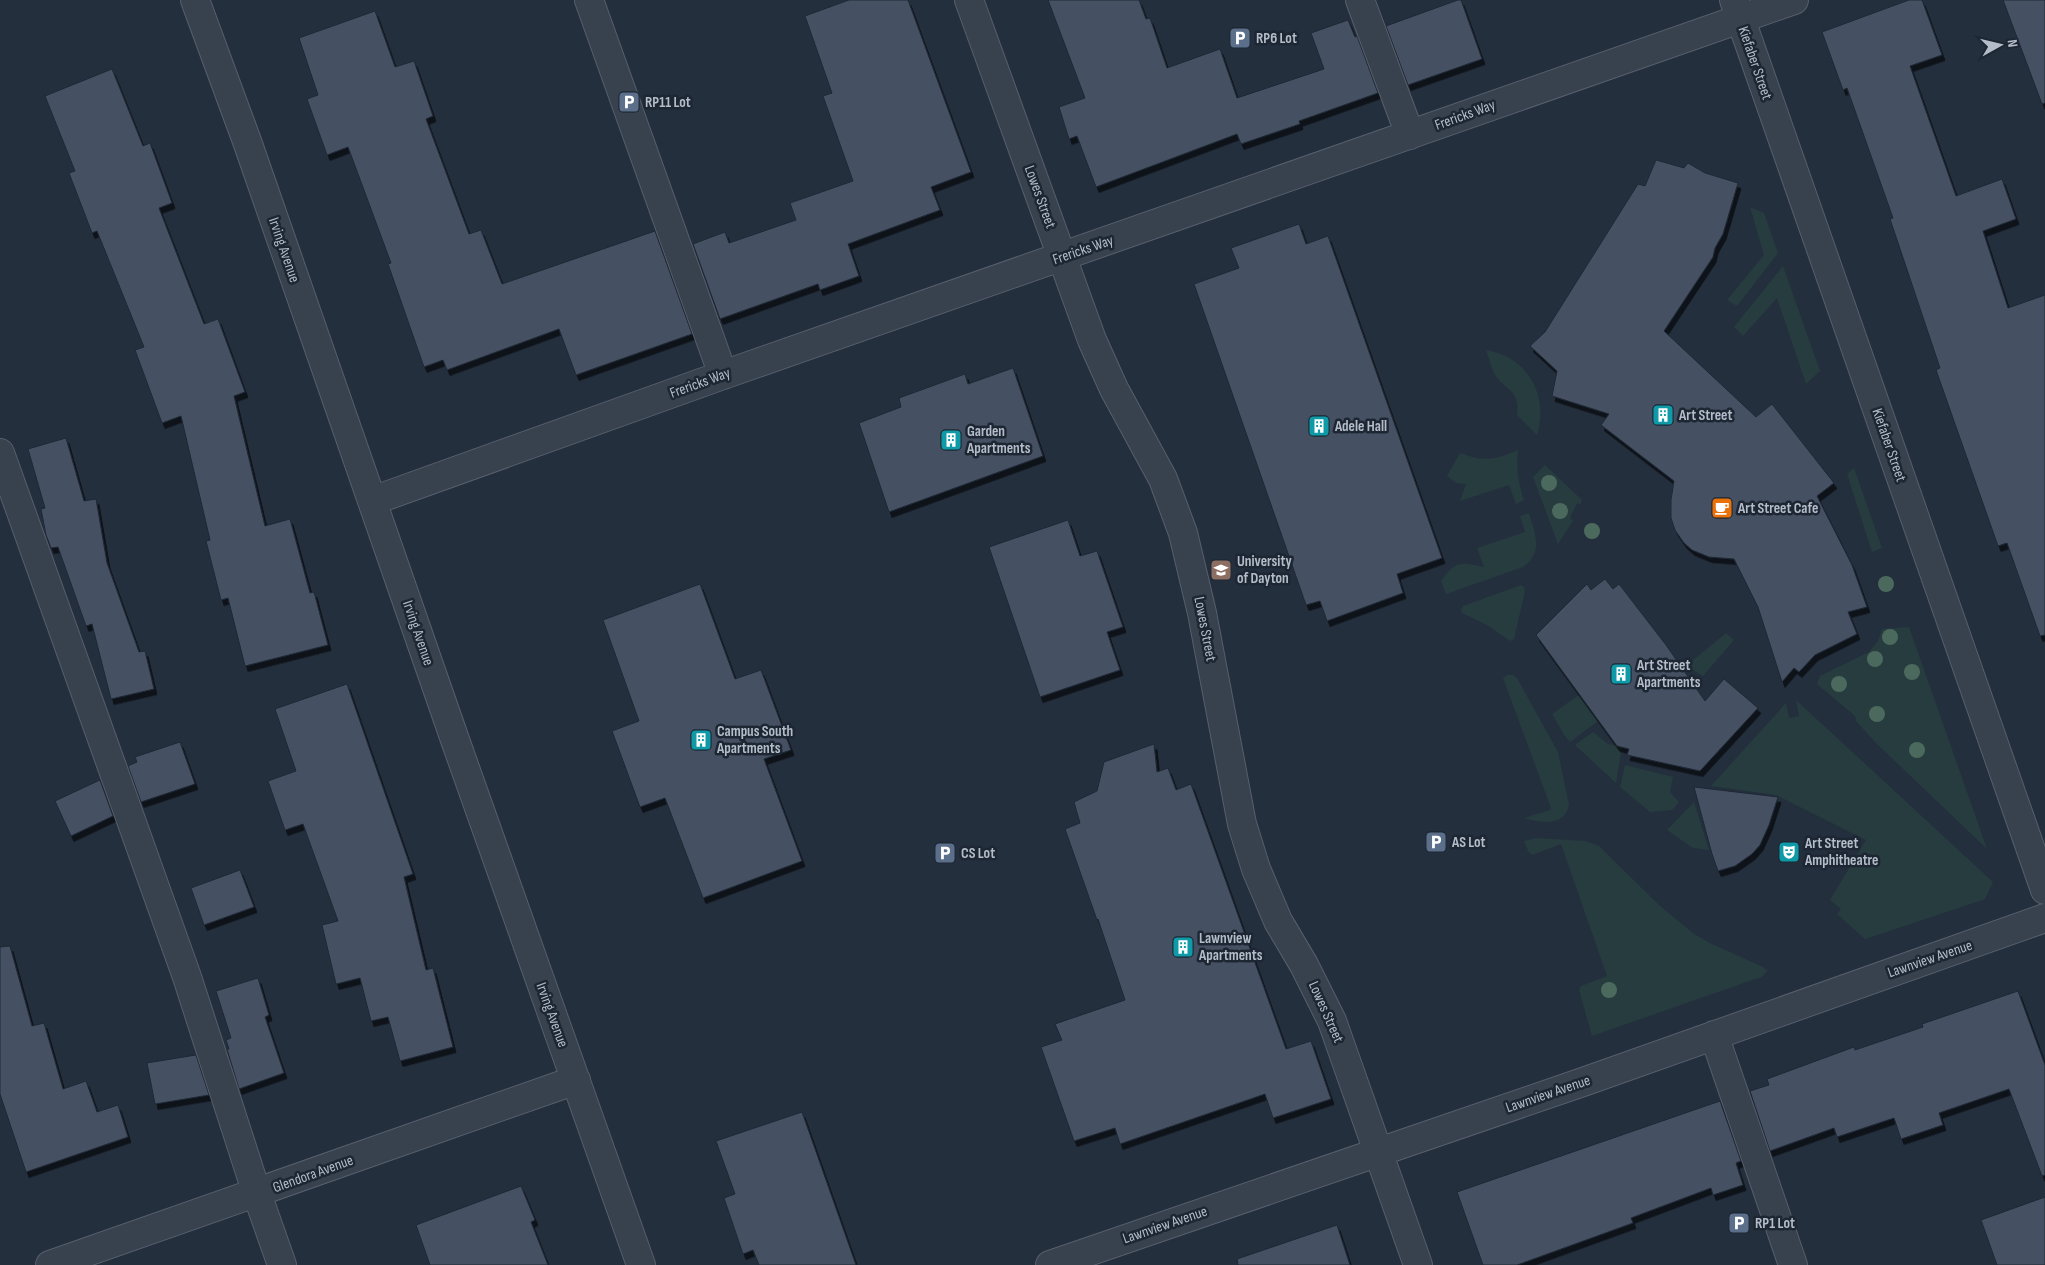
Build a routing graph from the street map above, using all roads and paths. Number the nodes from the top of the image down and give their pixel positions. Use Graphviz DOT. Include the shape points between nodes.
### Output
graph roads {
  1 [pos="195,0"];
  2 [pos="589,0"];
  3 [pos="969,0"];
  4 [pos="1360,0"];
  5 [pos="1794,0"];
  6 [pos="1737,10"];
  7 [pos="1410,135"];
  8 [pos="1062,258"];
  9 [pos="723,375"];
  10 [pos="0,453"];
  11 [pos="372,501"];
  12 [pos="2045,890"];
  13 [pos="2045,918"];
  14 [pos="1714,1035"];
  15 [pos="576,1080"];
  16 [pos="1380,1151"];
  17 [pos="257,1194"];
  18 [pos="50,1265"];
  19 [pos="282,1265"];
  20 [pos="641,1265"];
  21 [pos="1050,1265"];
  22 [pos="1418,1265"];
  23 [pos="1793,1265"];
  1 -- 11 [label="street, Irving Avenue"];
  2 -- 9 [label="street"];
  3 -- 8 [label="street, Lowes Street"];
  4 -- 7 [label="street"];
  5 -- 6 [label="street, Frericks Way"];
  6 -- 7 [label="street, Frericks Way" via="1711,28"];
  6 -- 12 [label="street, Kiefaber Street"];
  7 -- 8 [label="street, Frericks Way"];
  8 -- 9 [label="street, Frericks Way"];
  8 -- 16 [label="street, Lowes Street" via="1102,365 1163,479 1183,533 1202,612 1248,847 1278,921 1332,1021"];
  9 -- 11 [label="street, Frericks Way"];
  10 -- 17 [label="street" via="187,977"];
  11 -- 15 [label="street, Irving Avenue"];
  13 -- 14 [label="street, Lawnview Avenue"];
  14 -- 16 [label="street, Lawnview Avenue"];
  14 -- 23 [label="street"];
  15 -- 17 [label="street, Glendora Avenue"];
  15 -- 20 [label="street, Irving Avenue"];
  16 -- 21 [label="street, Lawnview Avenue"];
  16 -- 22 [label="street, Lowes Street"];
  17 -- 18 [label="street, Glendora Avenue"];
  17 -- 19 [label="street"];
}
